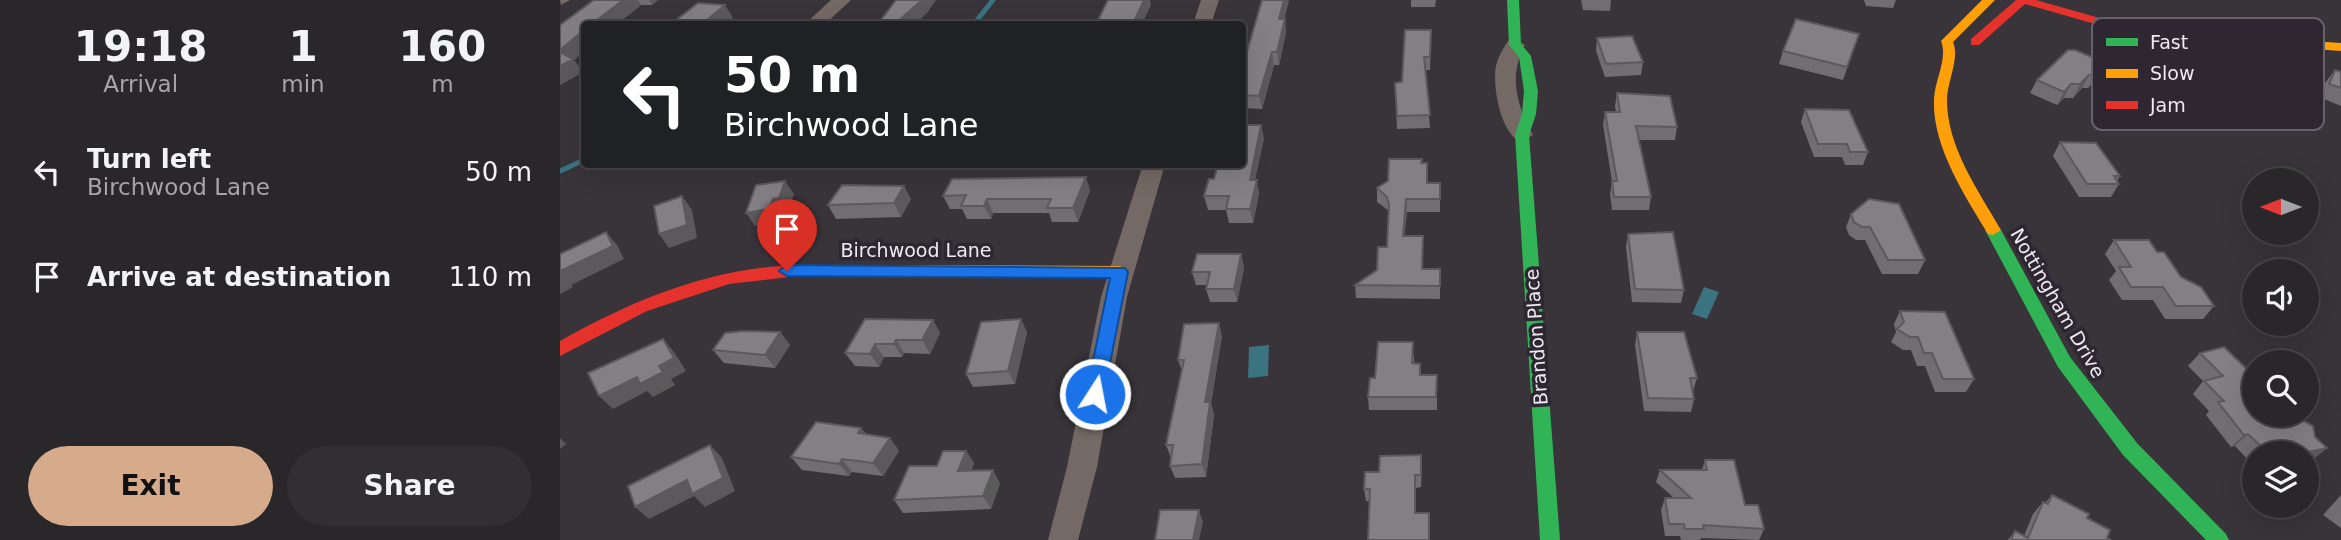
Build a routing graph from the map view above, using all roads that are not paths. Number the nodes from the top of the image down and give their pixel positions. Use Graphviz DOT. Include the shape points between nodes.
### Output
graph roads {
  1 [pos="842,0"];
  2 [pos="1210,0"];
  3 [pos="1513,0"];
  4 [pos="1989,0"];
  5 [pos="2023,0"];
  6 [pos="2092,20"];
  7 [pos="818,21"];
  8 [pos="1203,21"];
  9 [pos="1515,44"];
  10 [pos="1951,51"];
  11 [pos="1522,135"];
  12 [pos="1153,168"];
  13 [pos="1120,272"];
  14 [pos="560,349"];
  15 [pos="1063,540"];
  16 [pos="1550,540"];
  17 [pos="2219,540"];
  1 -- 7 [label="street"];
  2 -- 8 [label="street"];
  3 -- 9 [label="street, Brandon Place"];
  4 -- 10 [label="street, Nottingham Drive" via="1947,41"];
  5 -- 6 [label="street"];
  5 -- 10 [label="street" via="1966,50"];
  9 -- 11 [label="street, Brandon Place" via="1507,57 1506,92 1510,114"];
  10 -- 17 [label="street, Nottingham Drive" via="1937,89 1941,125 1957,165 2041,322 2086,394 2130,449"];
  11 -- 16 [label="street, Brandon Place"];
  12 -- 13 [label="street"];
  13 -- 14 [label="street, Birchwood Lane" via="787,271 747,275 642,306"];
  13 -- 15 [label="street"];
}
